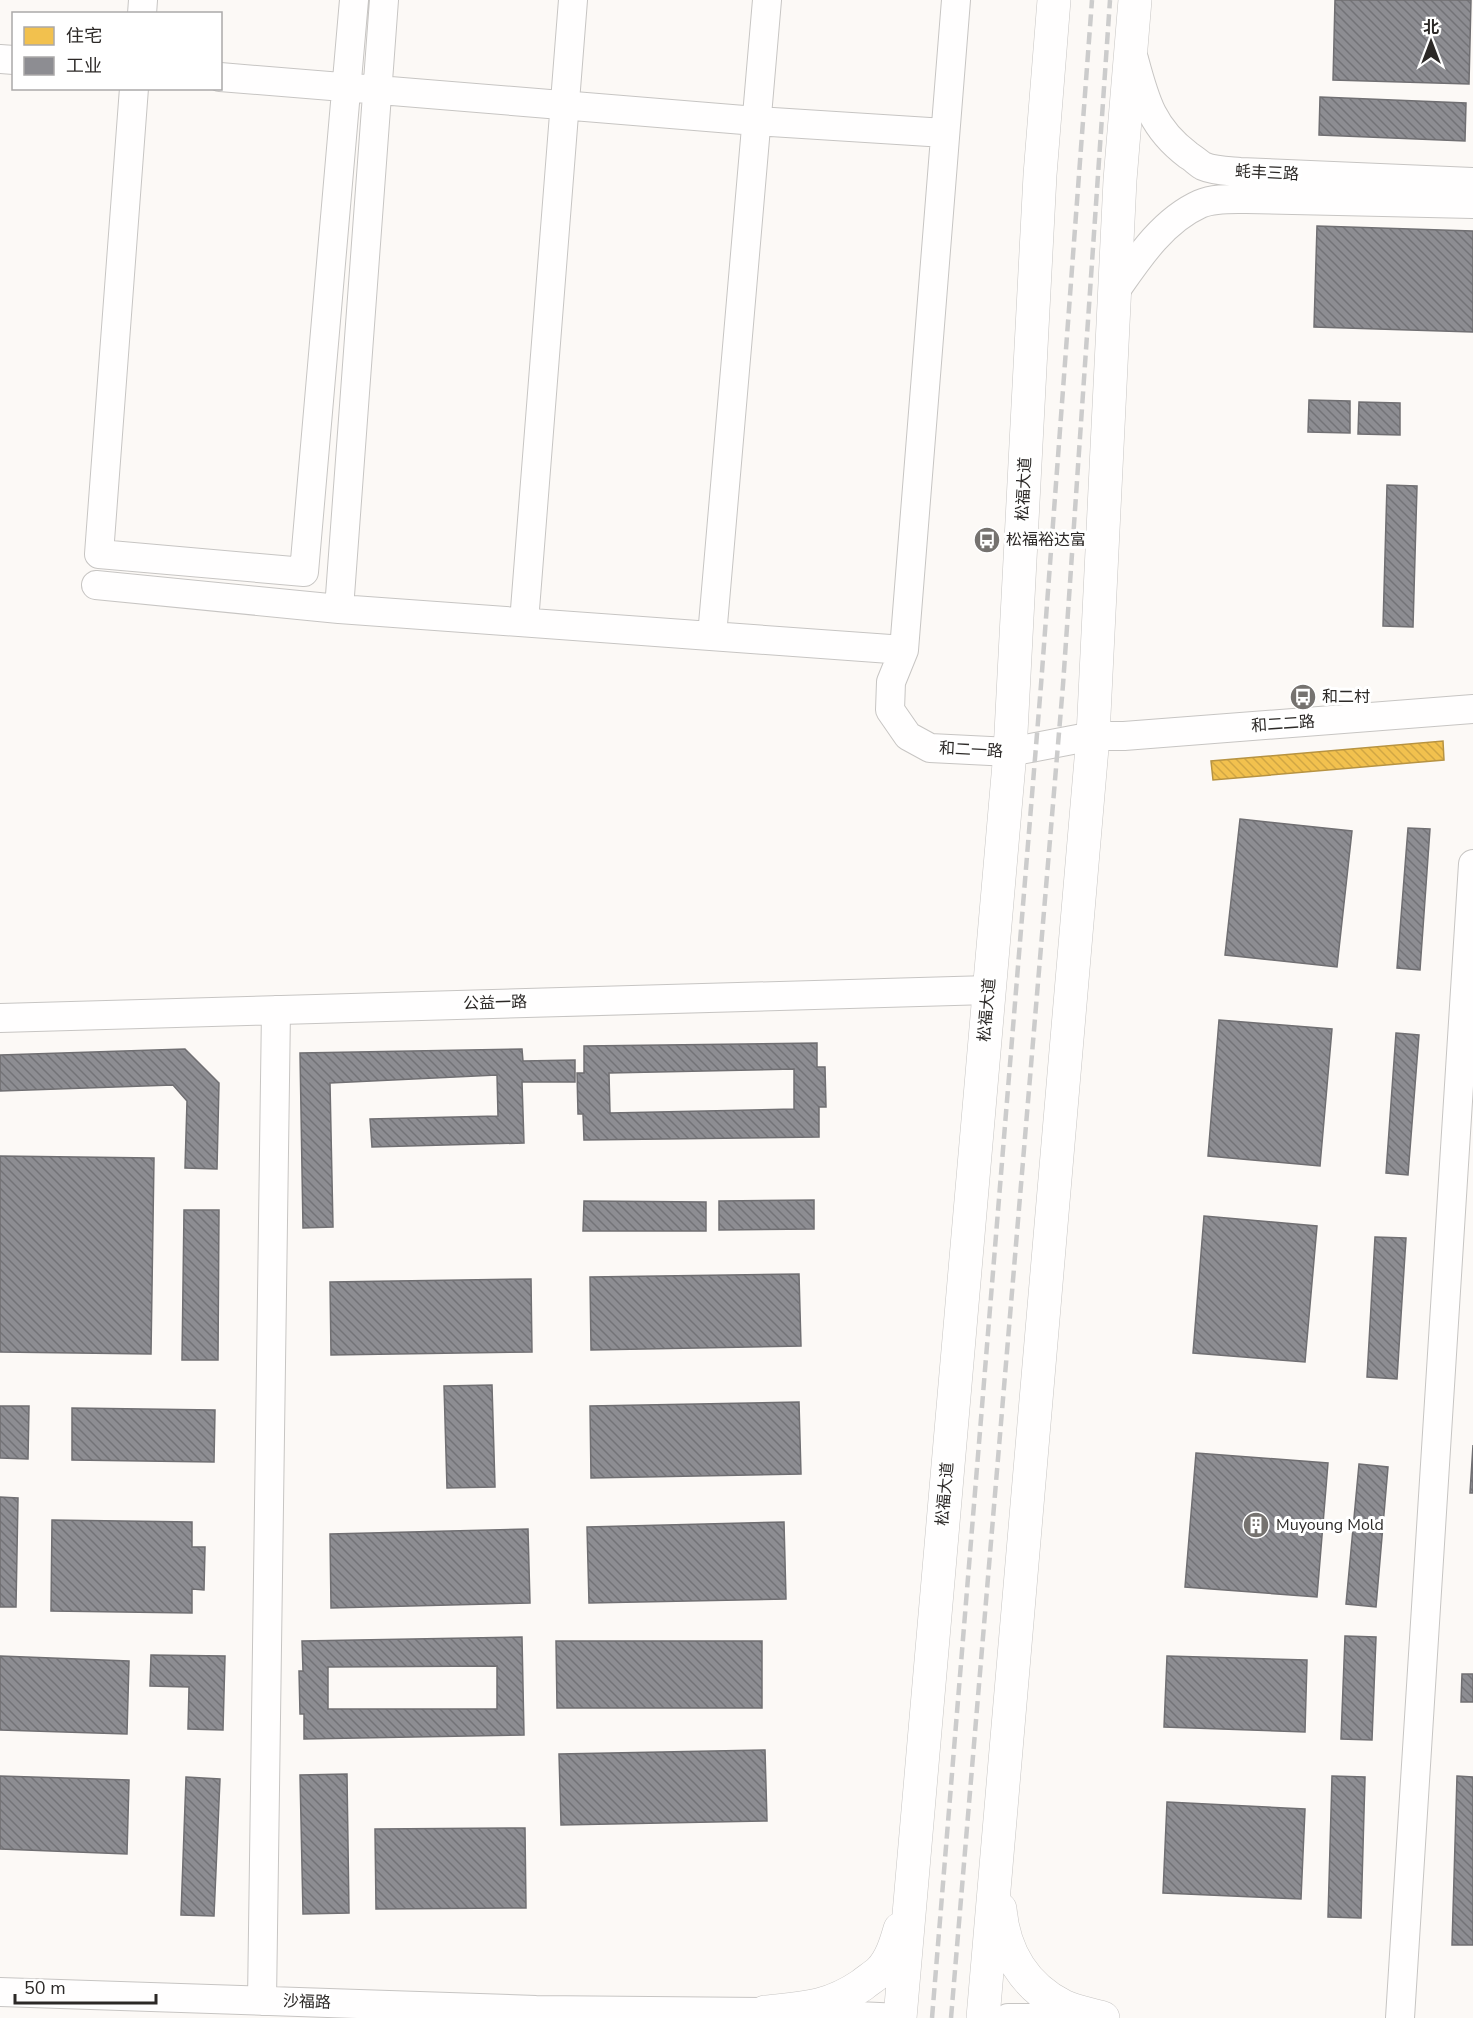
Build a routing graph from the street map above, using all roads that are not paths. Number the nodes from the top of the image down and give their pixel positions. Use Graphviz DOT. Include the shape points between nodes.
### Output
graph roads {
  1 [pos="354,0"];
  2 [pos="384,0"];
  3 [pos="573,0"];
  4 [pos="767,0"];
  5 [pos="956,0"];
  6 [pos="1054,0"];
  7 [pos="1135,0"];
  8 [pos="1131,49"];
  9 [pos="222,77"];
  10 [pos="347,88"];
  11 [pos="135,90"];
  12 [pos="377,90"];
  13 [pos="566,106"];
  14 [pos="756,121"];
  15 [pos="945,133"];
  16 [pos="1473,182"];
  17 [pos="1473,204"];
  18 [pos="1114,293"];
  19 [pos="96,585"];
  20 [pos="339,609"];
  21 [pos="524,622"];
  22 [pos="712,636"];
  23 [pos="904,650"];
  24 [pos="1473,709"];
  25 [pos="1093,736"];
  26 [pos="1010,752"];
  27 [pos="1473,864"];
  28 [pos="989,990"];
  29 [pos="276,1010"];
  30 [pos="0,1018"];
  31 [pos="996,1860"];
  32 [pos="913,1872"];
  33 [pos="0,1992"];
  34 [pos="262,2001"];
  35 [pos="776,2015"];
  36 [pos="901,2018"];
  37 [pos="982,2018"];
  38 [pos="1008,2018"];
  39 [pos="1094,2018"];
  40 [pos="1103,2018"];
  41 [pos="1400,2018"];
  1 -- 10 [label="street"];
  2 -- 12 [label="street"];
  3 -- 13 [label="street"];
  4 -- 14 [label="street"];
  5 -- 15 [label="street, 和二一路"];
  6 -- 26 [label="main road, 松福大道" via="1040,175"];
  7 -- 8 [label="main road"];
  8 -- 16 [label="street, 蚝丰三路" via="1145,100 1156,121 1172,143 1202,165 1221,171"];
  8 -- 18 [label="main road"];
  9 -- 10 [label="street"];
  10 -- 11 [label="street" via="304,572 99,554"];
  10 -- 12 [label="street"];
  12 -- 13 [label="street"];
  12 -- 20 [label="street"];
  13 -- 14 [label="street"];
  13 -- 21 [label="street"];
  14 -- 15 [label="street"];
  14 -- 22 [label="street"];
  15 -- 23 [label="street, 和二一路"];
  17 -- 18 [label="street, 蚝丰三路" via="1223,199 1200,204 1163,229"];
  18 -- 25 [label="main road"];
  19 -- 20 [label="street"];
  20 -- 21 [label="street"];
  21 -- 22 [label="street"];
  22 -- 23 [label="street"];
  23 -- 26 [label="street, 和二一路" via="891,682 890,710 908,736 930,748"];
  24 -- 25 [label="street, 和二二路"];
  25 -- 26 [label="street, 和二一路"];
  25 -- 31 [label="main road"];
  26 -- 28 [label="main road, 松福大道"];
  27 -- 41 [label="street"];
  28 -- 29 [label="street, 公益一路"];
  28 -- 32 [label="main road, 松福大道"];
  29 -- 30 [label="street, 公益一路"];
  29 -- 34 [label="street"];
  31 -- 37 [label="main road"];
  31 -- 40 [label="main road" via="1002,1928 1022,1974 1065,2007"];
  32 -- 35 [label="main road" via="900,1931 880,1971 831,2002"];
  32 -- 36 [label="main road, 松福大道"];
  33 -- 34 [label="street, 沙福路"];
  34 -- 35 [label="street, 沙福路"];
  35 -- 36 [label="street, 沙福路"];
  38 -- 39 [label="street"];
}
